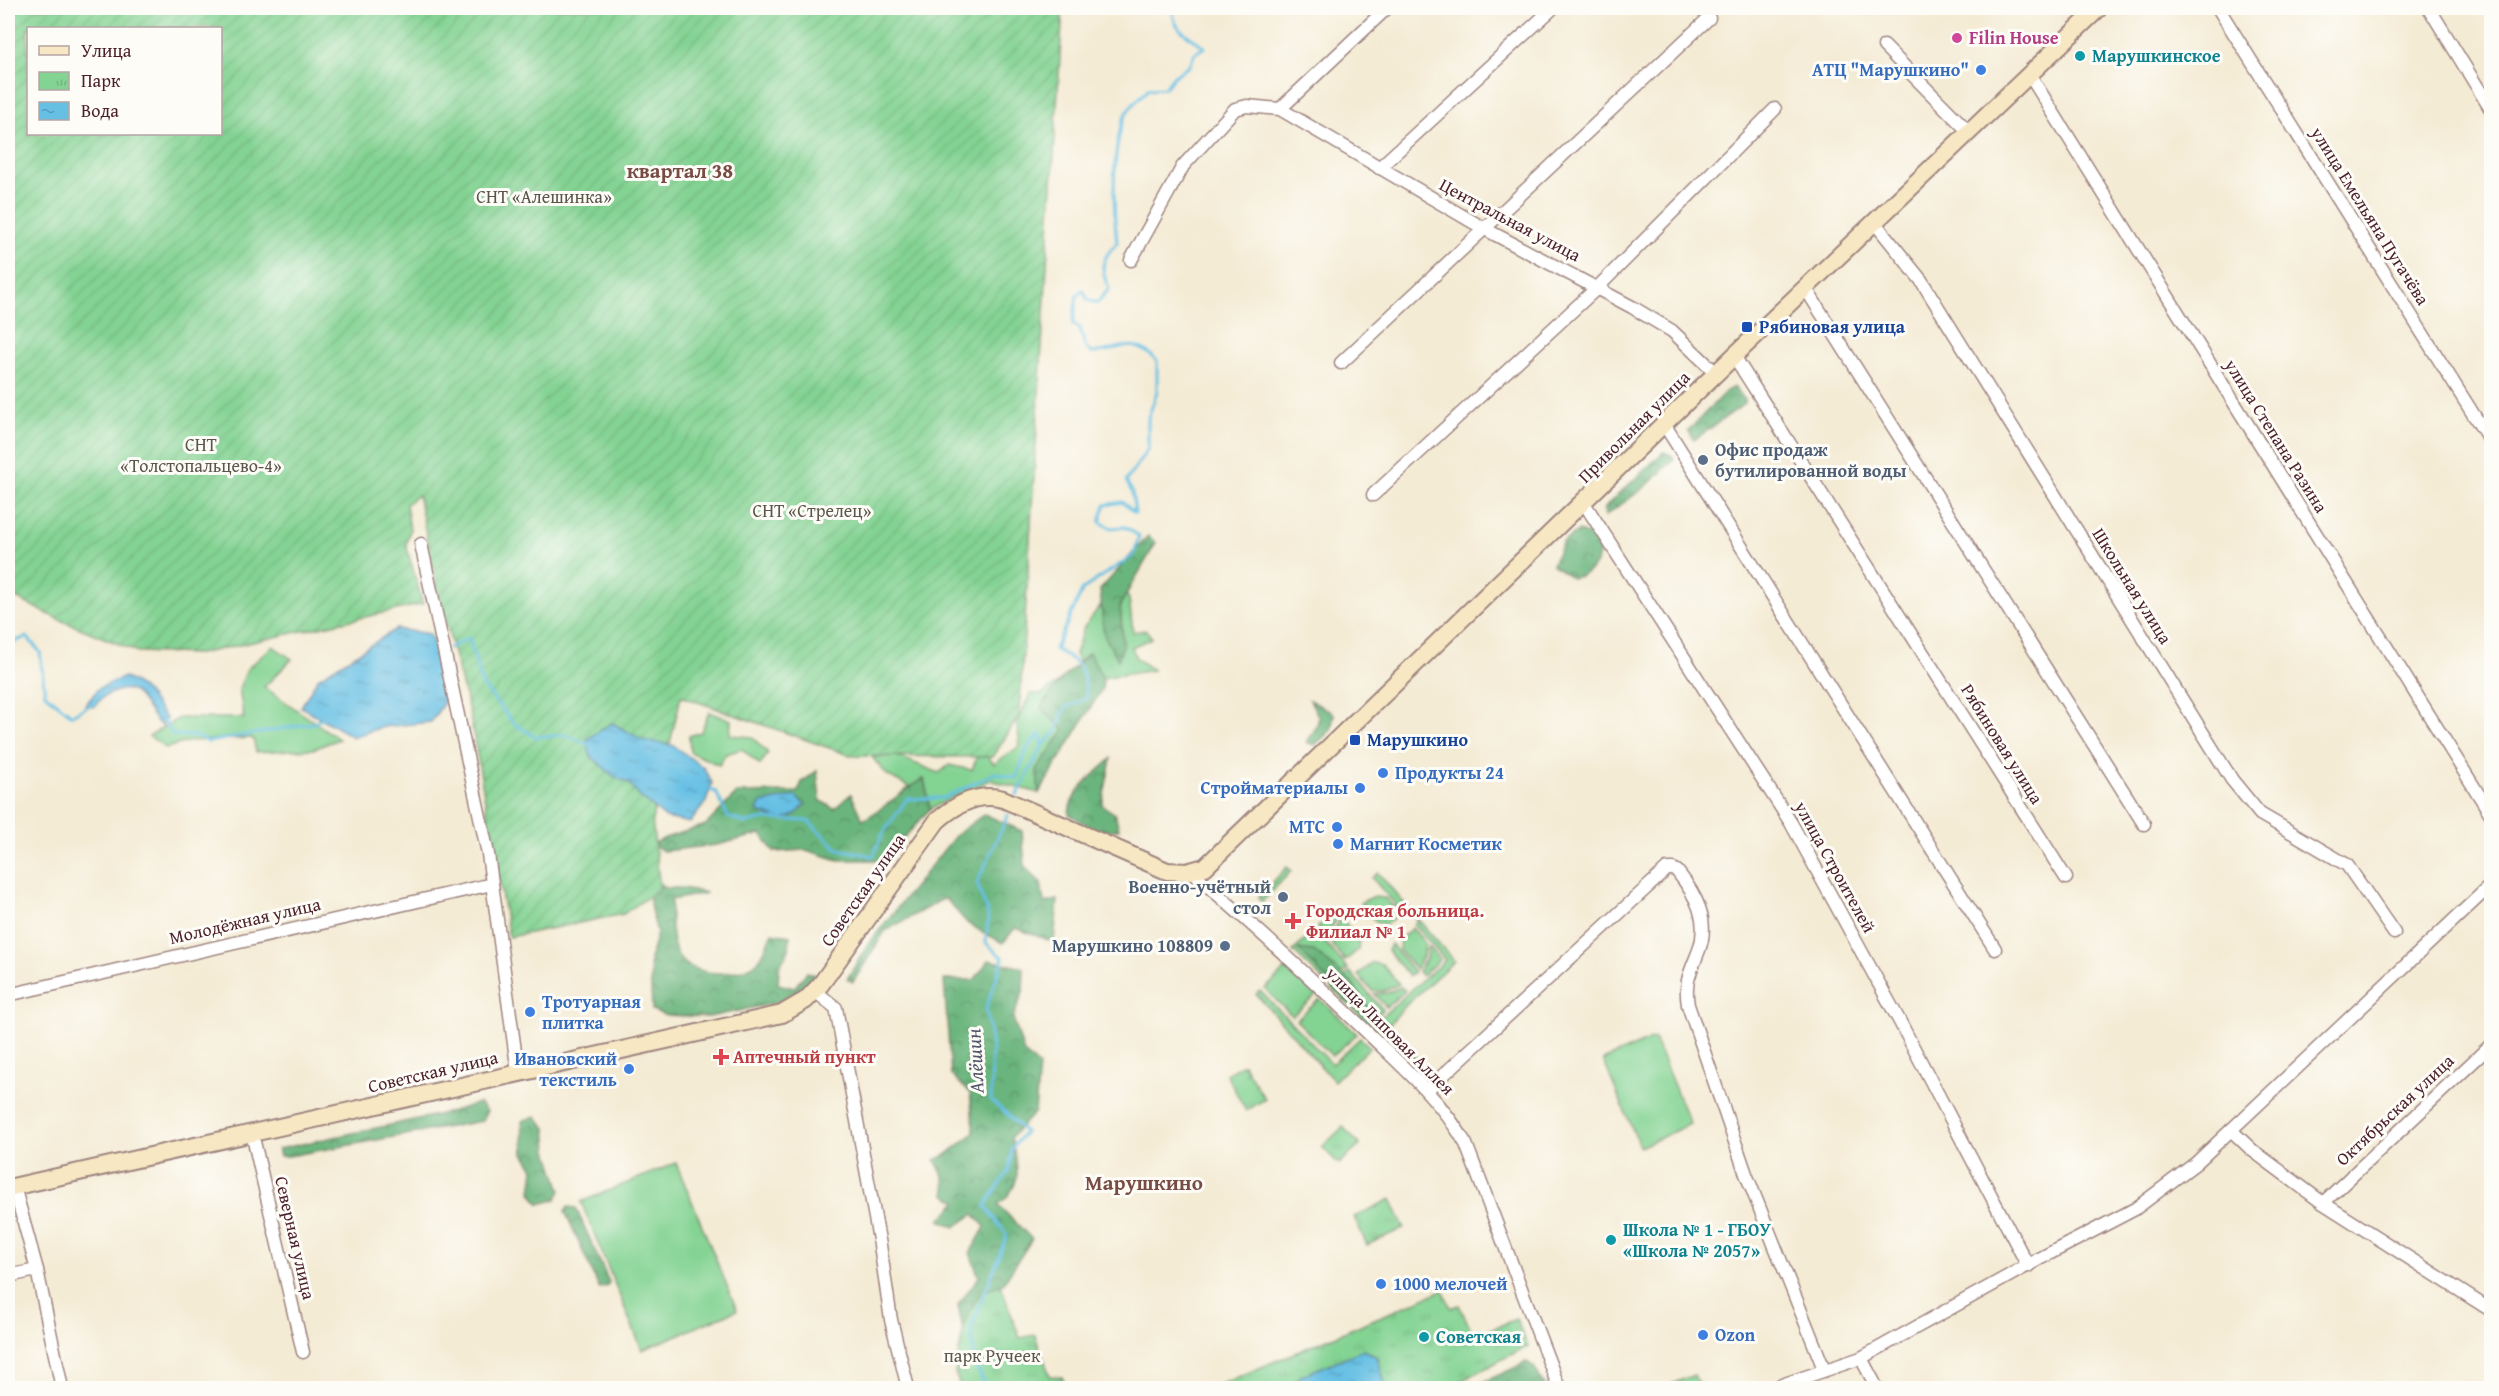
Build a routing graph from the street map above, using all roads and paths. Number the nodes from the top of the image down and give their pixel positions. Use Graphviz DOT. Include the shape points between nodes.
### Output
graph roads {
  1 [pos="1387,8"];
  2 [pos="1553,8"];
  3 [pos="2099,8"];
  4 [pos="2218,8"];
  5 [pos="2429,8"];
  6 [pos="1709,18"];
  7 [pos="1884,46"];
  8 [pos="2029,74"];
  9 [pos="1280,109"];
  10 [pos="1775,109"];
  11 [pos="2492,111"];
  12 [pos="1969,132"];
  13 [pos="1379,168"];
  14 [pos="1875,223"];
  15 [pos="1483,228"];
  16 [pos="1131,260"];
  17 [pos="1598,287"];
  18 [pos="1806,289"];
  19 [pos="1734,356"];
  20 [pos="1341,363"];
  21 [pos="1716,373"];
  22 [pos="1664,424"];
  23 [pos="2492,444"];
  24 [pos="1373,495"];
  25 [pos="1584,502"];
  26 [pos="421,544"];
  27 [pos="2492,816"];
  28 [pos="2144,824"];
  29 [pos="1194,871"];
  30 [pos="2066,878"];
  31 [pos="492,884"];
  32 [pos="2492,884"];
  33 [pos="2394,933"];
  34 [pos="1995,949"];
  35 [pos="814,991"];
  36 [pos="8,996"];
  37 [pos="2492,1044"];
  38 [pos="518,1073"];
  39 [pos="1427,1090"];
  40 [pos="2231,1130"];
  41 [pos="252,1133"];
  42 [pos="11,1187"];
  43 [pos="2323,1203"];
  44 [pos="2028,1266"];
  45 [pos="37,1270"];
  46 [pos="8,1276"];
  47 [pos="2492,1311"];
  48 [pos="303,1352"];
  49 [pos="1861,1358"];
  50 [pos="1824,1369"];
  51 [pos="62,1389"];
  52 [pos="908,1389"];
  53 [pos="1559,1389"];
  54 [pos="1773,1389"];
  55 [pos="1877,1389"];
  1 -- 9 [label="street"];
  2 -- 13 [label="street"];
  3 -- 8 [label="street, Привольная улица"];
  4 -- 23 [label="street, улица Емельяна Пугачёва"];
  5 -- 11 [label="street"];
  6 -- 15 [label="street"];
  7 -- 12 [label="street"];
  8 -- 12 [label="street, Привольная улица"];
  8 -- 27 [label="street, улица Степана Разина"];
  9 -- 13 [label="street, Центральная улица"];
  9 -- 16 [label="street" via="1247,106 1235,110 1183,166"];
  10 -- 17 [label="street"];
  12 -- 14 [label="street, Привольная улица"];
  13 -- 15 [label="street, Центральная улица"];
  14 -- 18 [label="street, Привольная улица"];
  14 -- 33 [label="street, Школьная улица" via="1921,280 2232,780 2260,814 2347,865"];
  15 -- 17 [label="street, Центральная улица"];
  15 -- 20 [label="street"];
  17 -- 21 [label="street, Центральная улица" via="1672,331"];
  17 -- 24 [label="street"];
  18 -- 19 [label="street, Привольная улица"];
  18 -- 28 [label="street"];
  19 -- 21 [label="street, Привольная улица"];
  19 -- 30 [label="street, Рябиновая улица"];
  21 -- 22 [label="street, Привольная улица"];
  22 -- 25 [label="street, Привольная улица"];
  22 -- 34 [label="street"];
  25 -- 29 [label="street, Привольная улица" via="1209,864"];
  25 -- 44 [label="street, улица Строителей" via="1791,823"];
  26 -- 31 [label="street"];
  29 -- 35 [label="street, Советская улица" via="1174,872 1156,867 1003,799 984,797 964,802 937,821"];
  29 -- 39 [label="street, улица Липовая Аллея"];
  31 -- 36 [label="street, Молодёжная улица"];
  31 -- 38 [label="street"];
  32 -- 40 [label="street"];
  35 -- 38 [label="street, Советская улица" via="776,1016"];
  35 -- 52 [label="street" via="836,1008 891,1320"];
  37 -- 43 [label="street, Октябрьская улица"];
  38 -- 41 [label="street, Советская улица"];
  39 -- 50 [label="street" via="1667,869 1673,869 1700,906 1704,925 1687,977 1688,1005 1746,1174"];
  39 -- 53 [label="street, улица Липовая Аллея" via="1466,1144"];
  40 -- 43 [label="street"];
  40 -- 44 [label="street" via="2196,1163 2135,1209"];
  41 -- 42 [label="street, Советская улица"];
  41 -- 48 [label="street, Северная улица"];
  42 -- 45 [label="street"];
  43 -- 47 [label="street"];
  44 -- 49 [label="street"];
  45 -- 46 [label="street"];
  45 -- 51 [label="street"];
  49 -- 50 [label="street"];
  49 -- 55 [label="street"];
  50 -- 54 [label="street"];
}
